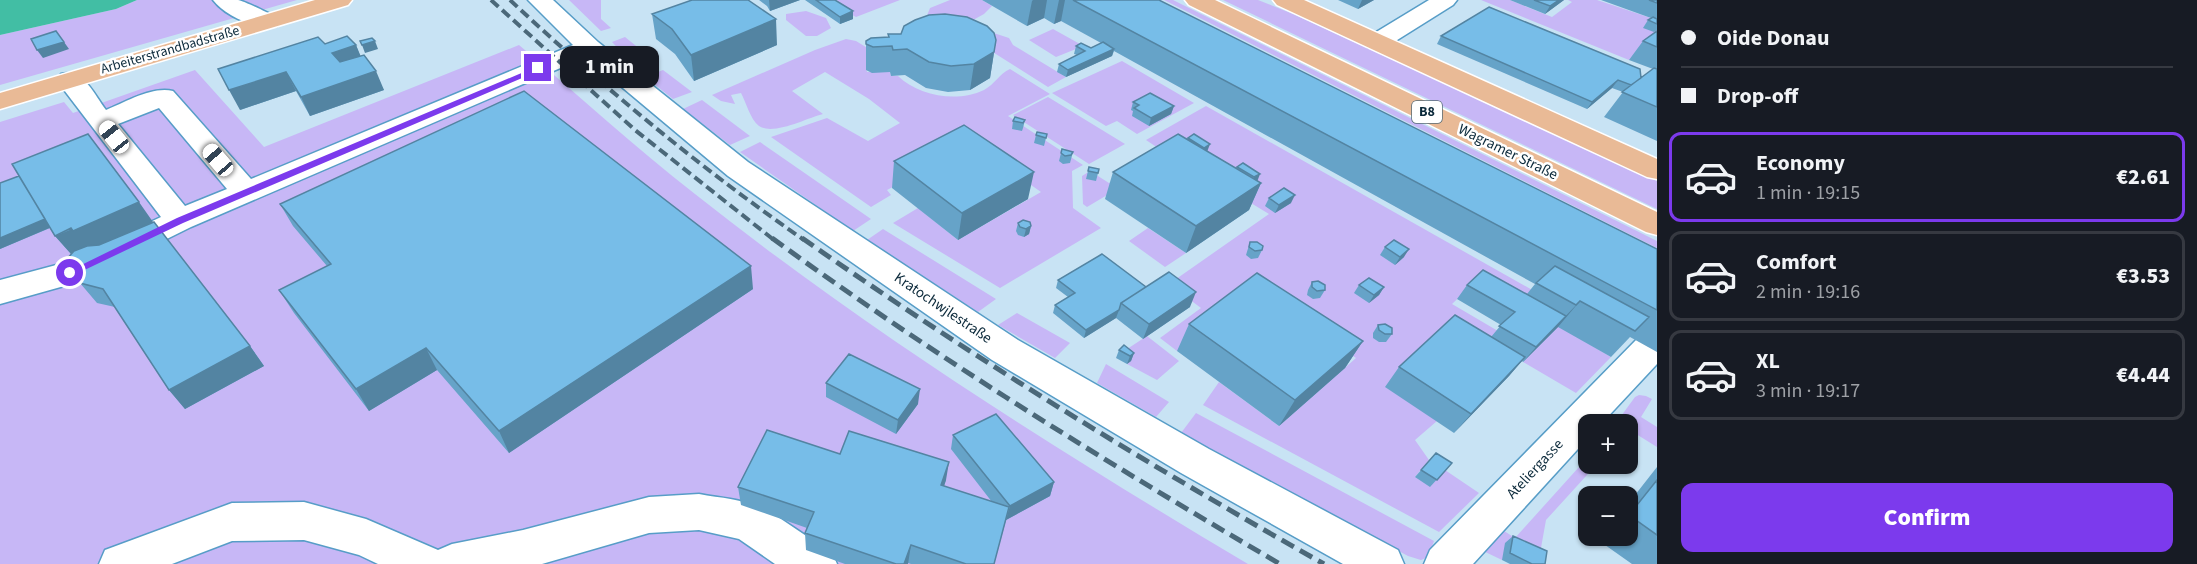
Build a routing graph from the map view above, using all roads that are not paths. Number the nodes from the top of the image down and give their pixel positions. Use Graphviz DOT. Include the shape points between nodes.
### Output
graph roads {
  1 [pos="225,0"];
  2 [pos="340,0"];
  3 [pos="540,0"];
  4 [pos="1197,0"];
  5 [pos="1285,0"];
  6 [pos="1445,0"];
  7 [pos="264,11"];
  8 [pos="1377,42"];
  9 [pos="589,47"];
  10 [pos="70,80"];
  11 [pos="0,101"];
  12 [pos="101,121"];
  13 [pos="1657,170"];
  14 [pos="246,192"];
  15 [pos="180,220"];
  16 [pos="1657,225"];
  17 [pos="0,292"];
  18 [pos="1650,348"];
  19 [pos="120,564"];
  20 [pos="423,564"];
  21 [pos="452,564"];
  22 [pos="816,564"];
  23 [pos="1383,564"];
  24 [pos="1445,564"];
  1 -- 7 [label="street" via="237,9"];
  2 -- 7 [label="main road, Arbeiterstrandbadstraße"];
  3 -- 9 [label="street, Kratochwjlestraße"];
  4 -- 16 [label="main road, Wagramer Straße / B8"];
  5 -- 8 [label="main road"];
  6 -- 8 [label="street"];
  7 -- 10 [label="main road, Arbeiterstrandbadstraße"];
  8 -- 13 [label="main road"];
  9 -- 14 [label="street"];
  9 -- 23 [label="street, Kratochwjlestraße" via="738,169 1005,350"];
  10 -- 11 [label="main road, Arbeiterstrandbadstraße"];
  10 -- 12 [label="street"];
  12 -- 14 [label="street" via="164,98"];
  12 -- 15 [label="street"];
  14 -- 15 [label="street"];
  15 -- 17 [label="street" via="70,273"];
  18 -- 24 [label="street, Ateliergasse"];
  19 -- 20 [label="street" via="232,522 304,521 366,538"];
  21 -- 22 [label="street" via="523,550 649,515 699,512 749,522"];
}
